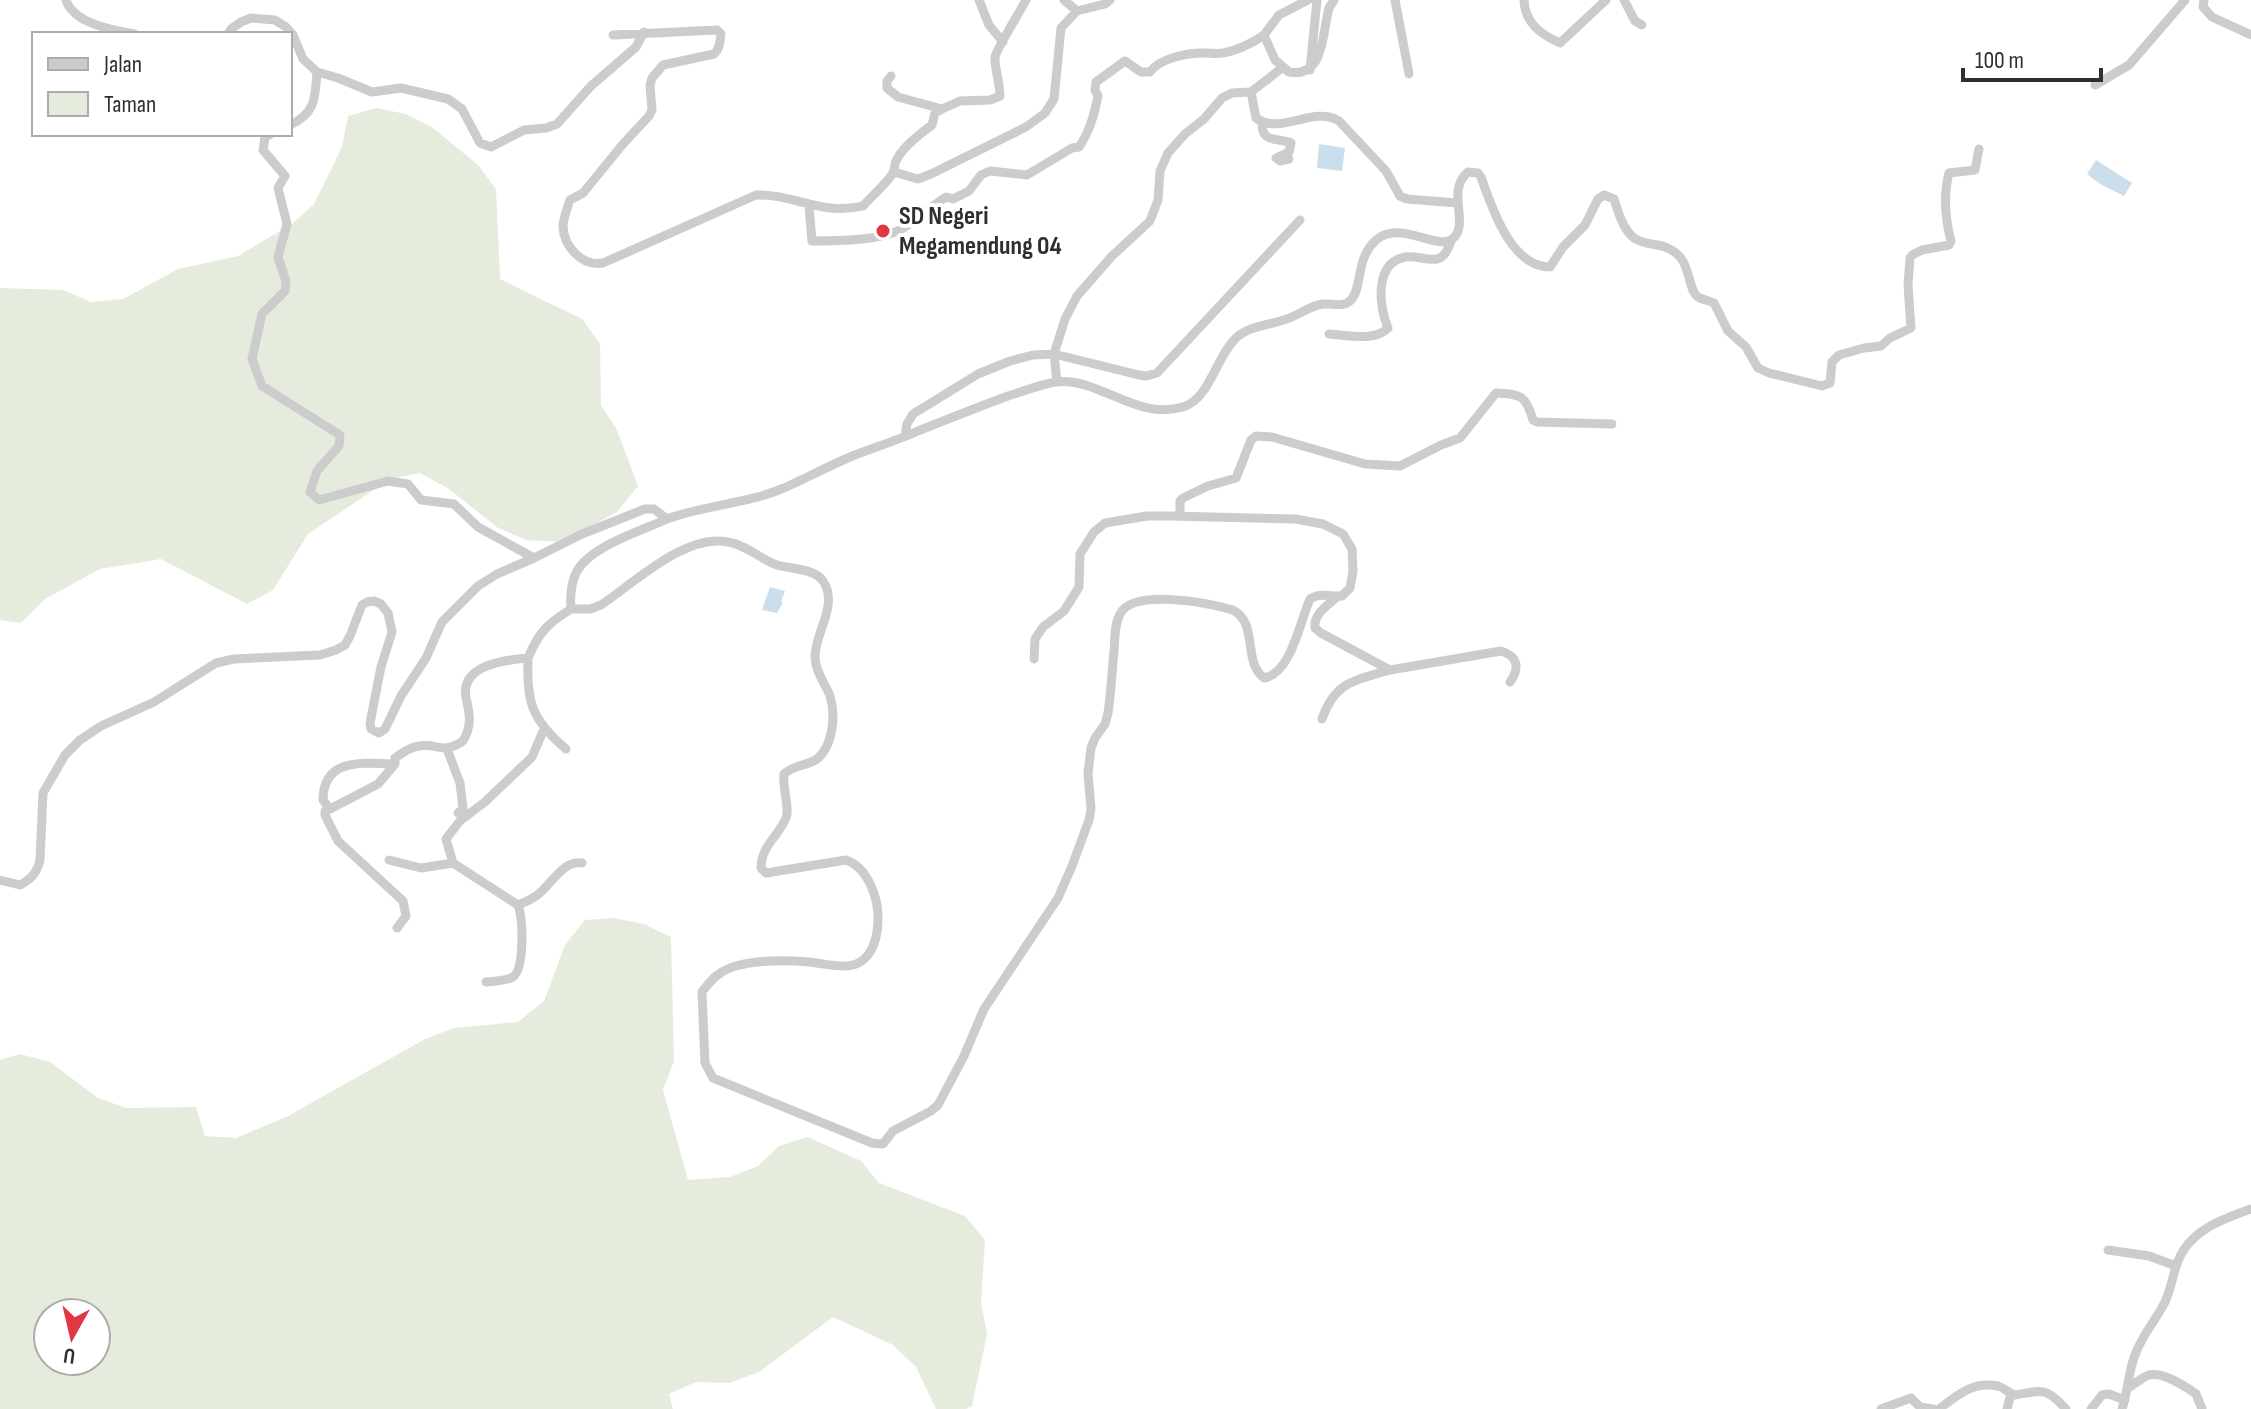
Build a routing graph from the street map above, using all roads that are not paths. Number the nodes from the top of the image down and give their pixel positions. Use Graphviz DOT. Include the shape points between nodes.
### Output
graph roads {
  1 [pos="66,0"];
  2 [pos="979,0"];
  3 [pos="1026,0"];
  4 [pos="1064,0"];
  5 [pos="1110,0"];
  6 [pos="1308,0"];
  7 [pos="1317,0"];
  8 [pos="1334,0"];
  9 [pos="1395,0"];
  10 [pos="1524,0"];
  11 [pos="1606,0"];
  12 [pos="1624,0"];
  13 [pos="2185,0"];
  14 [pos="2204,0"];
  15 [pos="1077,11"];
  16 [pos="1642,25"];
  17 [pos="121,32"];
  18 [pos="229,32"];
  19 [pos="290,32"];
  20 [pos="644,32"];
  21 [pos="292,34"];
  22 [pos="613,35"];
  23 [pos="1264,35"];
  24 [pos="2251,35"];
  25 [pos="1003,42"];
  26 [pos="1282,68"];
  27 [pos="1310,70"];
  28 [pos="317,72"];
  29 [pos="1409,74"];
  30 [pos="891,76"];
  31 [pos="2095,85"];
  32 [pos="1251,92"];
  33 [pos="942,109"];
  34 [pos="1262,122"];
  35 [pos="292,124"];
  36 [pos="267,136"];
  37 [pos="1979,149"];
  38 [pos="1289,159"];
  39 [pos="894,172"];
  40 [pos="1457,203"];
  41 [pos="809,206"];
  42 [pos="1300,220"];
  43 [pos="1452,239"];
  44 [pos="1329,334"];
  45 [pos="1054,354"];
  46 [pos="1057,382"];
  47 [pos="1612,424"];
  48 [pos="905,436"];
  49 [pos="1180,516"];
  50 [pos="667,519"];
  51 [pos="534,558"];
  52 [pos="1337,597"];
  53 [pos="571,609"];
  54 [pos="528,658"];
  55 [pos="1034,659"];
  56 [pos="1390,670"];
  57 [pos="1510,682"];
  58 [pos="1322,719"];
  59 [pos="544,729"];
  60 [pos="447,749"];
  61 [pos="566,749"];
  62 [pos="395,764"];
  63 [pos="330,809"];
  64 [pos="458,813"];
  65 [pos="389,860"];
  66 [pos="453,863"];
  67 [pos="582,863"];
  68 [pos="0,880"];
  69 [pos="518,905"];
  70 [pos="397,928"];
  71 [pos="486,982"];
  72 [pos="2251,1209"];
  73 [pos="2108,1250"];
  74 [pos="2176,1266"];
  75 [pos="2011,1394"];
  76 [pos="2124,1399"];
  77 [pos="1881,1409"];
  78 [pos="1936,1409"];
  79 [pos="2007,1409"];
  80 [pos="2066,1409"];
  81 [pos="2091,1409"];
  82 [pos="2202,1409"];
  1 -- 17 [label="street" via="78,16"];
  2 -- 25 [label="street"];
  3 -- 25 [label="street"];
  4 -- 15 [label="street"];
  5 -- 15 [label="street"];
  6 -- 23 [label="street" via="1279,15"];
  7 -- 27 [label="street"];
  8 -- 27 [label="street" via="1317,62"];
  9 -- 29 [label="street"];
  10 -- 11 [label="street" via="1531,24 1560,43"];
  12 -- 16 [label="street"];
  13 -- 31 [label="street" via="2129,65"];
  14 -- 24 [label="street" via="2212,17"];
  15 -- 39 [label="street" via="1061,28 1054,99 1045,113 931,174 918,179"];
  18 -- 19 [label="street" via="251,18 275,20"];
  20 -- 22 [label="street"];
  20 -- 28 [label="street" via="636,47 557,124 524,130 491,147 480,143 462,109 448,99 401,88 372,92"];
  20 -- 41 [label="street" via="721,34 714,54 663,65 657,71 650,85 649,116 583,193 570,200 563,230 567,244 582,260 603,263 756,195 783,196"];
  21 -- 28 [label="street" via="303,59"];
  23 -- 26 [label="street"];
  23 -- 41 [label="street" via="1240,49 1184,56 1156,64 1150,72 1125,61 1096,82 1094,117 1079,147 1027,175 981,175 969,191 946,197 904,229 812,241"];
  25 -- 33 [label="street" via="995,57 1000,96"];
  26 -- 27 [label="street"];
  26 -- 32 [label="street"];
  28 -- 35 [label="street" via="315,98 304,118"];
  30 -- 33 [label="street" via="887,88 898,97"];
  32 -- 34 [label="street" via="1253,112"];
  32 -- 45 [label="street" via="1222,98 1168,153 1150,221 1077,296"];
  33 -- 39 [label="street" via="903,151"];
  34 -- 38 [label="street" via="1267,137 1291,143 1289,152 1276,159"];
  34 -- 40 [label="street" via="1332,117 1386,171 1400,196"];
  36 -- 51 [label="street" via="263,150 285,176 278,188 287,224 278,257 286,281 285,291 262,314 252,359 262,386 340,435 339,446 317,471 310,492 319,500 388,481 408,484 421,500 454,504 478,527"];
  37 -- 40 [label="street" via="1975,170 1949,173 1944,205 1949,245 1910,258 1911,328 1881,346 1839,355 1825,386 1758,368 1728,331 1714,303 1694,294 1682,259 1665,245 1635,238 1611,197 1599,197 1585,225 1550,267 1521,255 1499,224 1478,173 1463,176"];
  39 -- 41 [label="street" via="863,206"];
  40 -- 43 [label="street" via="1459,226"];
  42 -- 45 [label="street" via="1157,373 1139,375"];
  43 -- 44 [label="street" via="1436,259 1406,257 1389,265 1382,287 1388,328 1379,336"];
  43 -- 46 [label="street" via="1435,241 1406,233 1376,240 1364,256 1351,300 1312,307 1246,331 1221,357 1201,396 1181,408 1147,409 1072,381"];
  45 -- 46 [label="street"];
  45 -- 48 [label="street" via="1010,361 978,374 911,416"];
  46 -- 48 [label="street"];
  47 -- 49 [label="street" via="1537,422 1529,403 1518,395 1496,393 1460,438 1393,467 1256,436 1236,478 1183,498"];
  48 -- 50 [label="street" via="780,489"];
  49 -- 52 [label="street" via="1295,519 1343,534 1352,549 1353,571 1350,588"];
  49 -- 55 [label="street" via="1125,519 1105,523 1094,532 1080,554 1079,587 1064,611 1035,639"];
  50 -- 51 [label="street" via="645,509"];
  50 -- 53 [label="street" via="586,560 573,581"];
  51 -- 68 [label="street" via="478,586 442,622 382,732 373,732 370,723 392,624 385,608 374,601 362,605 345,645 336,650 216,663 154,702 101,726 65,755 43,793 37,870 20,885"];
  52 -- 53 [label="street" via="1310,599 1292,650 1270,678 1257,672 1249,635 1237,612 1173,600 1141,600 1124,607 1115,630 1108,713 1091,748 1089,820 1058,898 984,1009 938,1105 893,1131 883,1144 730,1086 713,1078 705,1063 702,992 720,973 770,962 847,966 865,958 875,938 873,891 854,863 766,873 761,868 764,850 788,810 784,774 816,760 830,736 830,698 815,660 829,604 823,580 765,560 738,544 714,541 658,563 601,605"];
  52 -- 56 [label="street" via="1318,614 1315,628"];
  53 -- 54 [label="street" via="538,636"];
  54 -- 59 [label="street" via="529,699"];
  54 -- 60 [label="street" via="508,660 470,676 465,687 468,733"];
  56 -- 57 [label="street" via="1501,651 1515,659"];
  56 -- 58 [label="street" via="1346,685 1331,698"];
  59 -- 61 [label="street"];
  59 -- 66 [label="street" via="532,757 449,832"];
  60 -- 62 [label="street" via="419,746 395,758"];
  60 -- 64 [label="street" via="461,792 463,809"];
  62 -- 63 [label="street" via="378,784"];
  62 -- 63 [label="street" via="350,764 329,776 323,800"];
  63 -- 70 [label="street" via="325,815 338,841 403,901 406,916"];
  65 -- 66 [label="street" via="421,868"];
  66 -- 69 [label="street"];
  67 -- 69 [label="street" via="567,865 536,896"];
  69 -- 71 [label="street" via="523,933 515,976"];
  72 -- 74 [label="street" via="2192,1238"];
  73 -- 74 [label="street"];
  74 -- 76 [label="street" via="2166,1300 2135,1354"];
  75 -- 78 [label="street" via="1997,1386 1968,1387"];
  75 -- 79 [label="street"];
  75 -- 80 [label="street" via="2041,1391"];
  76 -- 81 [label="street" via="2102,1395"];
  76 -- 82 [label="street" via="2145,1377 2157,1375 2192,1391"];
  77 -- 78 [label="street" via="1911,1398 1920,1407"];
}
